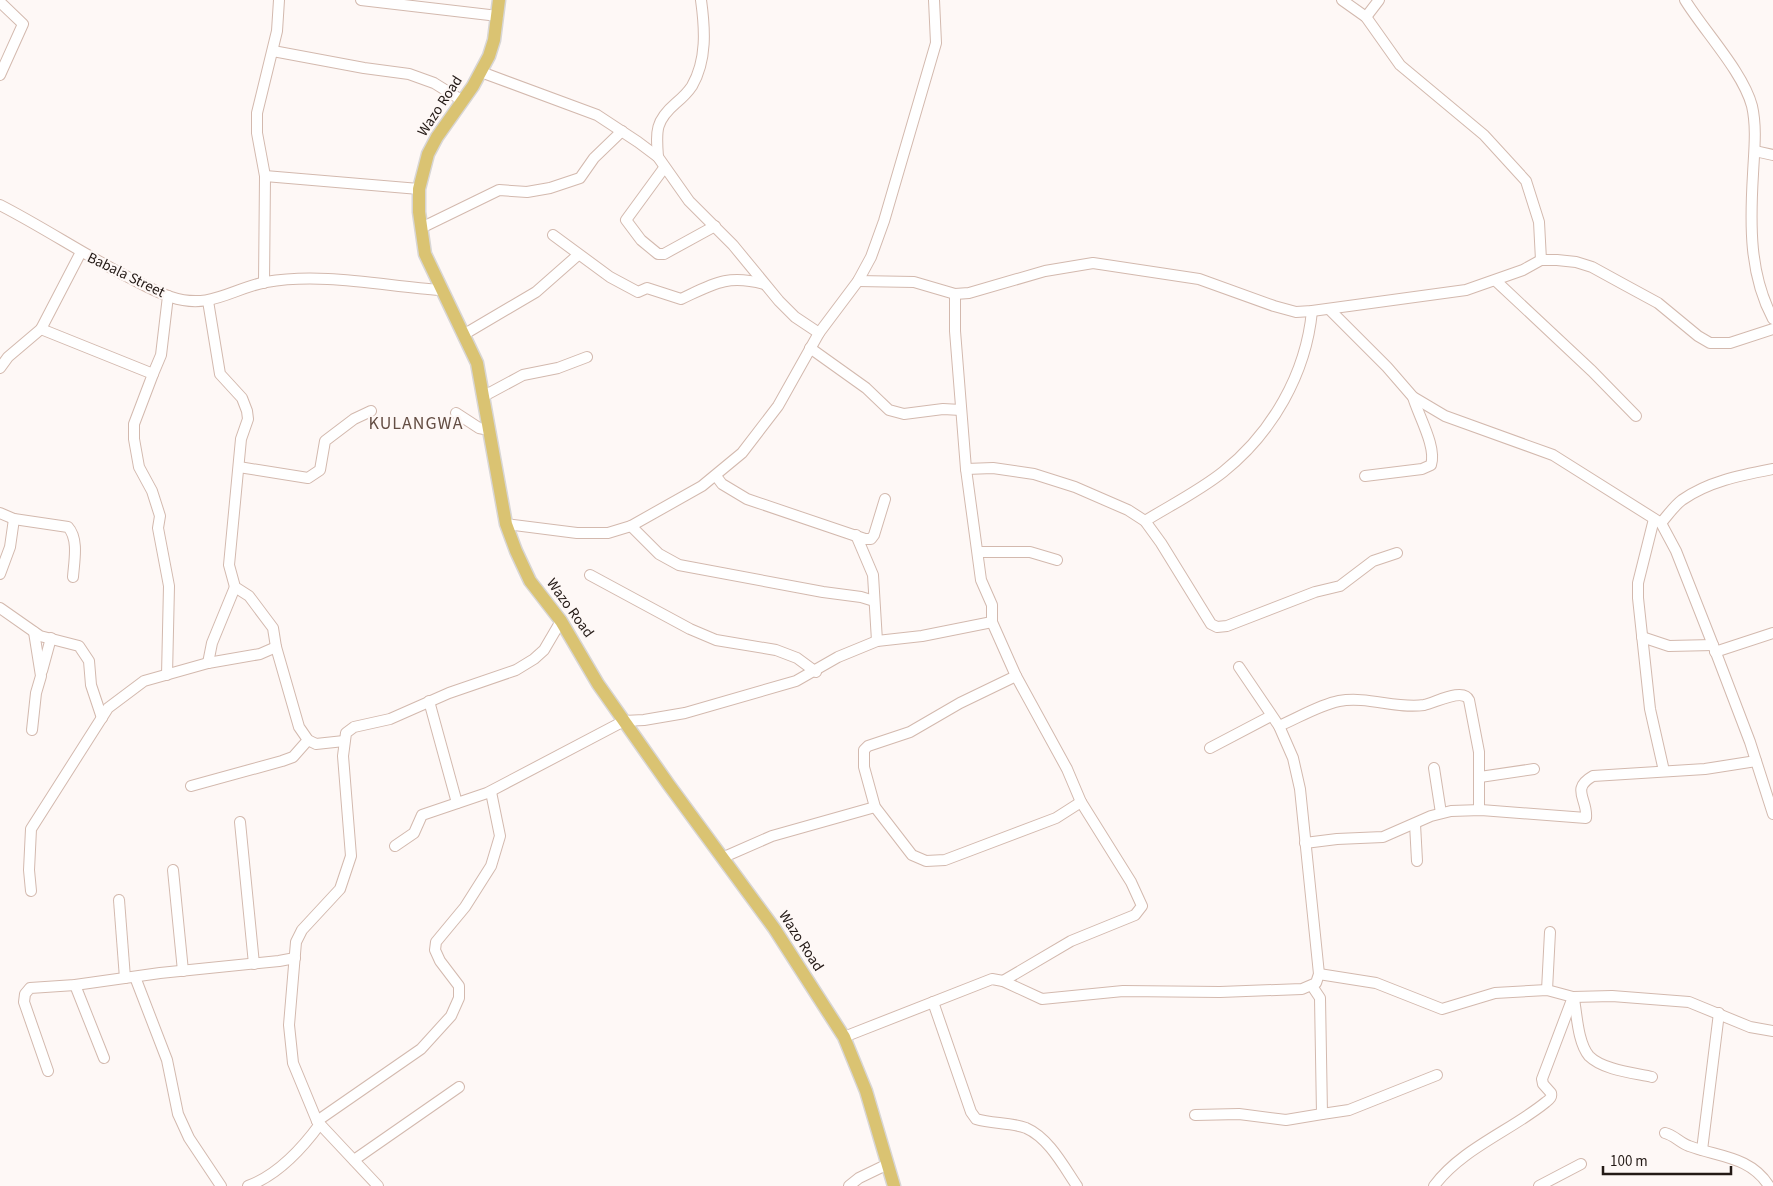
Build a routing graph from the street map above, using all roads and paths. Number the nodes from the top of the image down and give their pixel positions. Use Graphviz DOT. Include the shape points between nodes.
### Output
graph roads {
  1 [pos="279,0"];
  2 [pos="361,0"];
  3 [pos="499,0"];
  4 [pos="701,0"];
  5 [pos="934,0"];
  6 [pos="1342,0"];
  7 [pos="1379,0"];
  8 [pos="1685,0"];
  9 [pos="0,2"];
  10 [pos="498,16"];
  11 [pos="1366,17"];
  12 [pos="274,51"];
  13 [pos="481,72"];
  14 [pos="0,75"];
  15 [pos="463,101"];
  16 [pos="622,130"];
  17 [pos="1754,151"];
  18 [pos="1773,155"];
  19 [pos="658,157"];
  20 [pos="664,168"];
  21 [pos="265,176"];
  22 [pos="419,189"];
  23 [pos="0,205"];
  24 [pos="715,226"];
  25 [pos="421,228"];
  26 [pos="553,234"];
  27 [pos="80,252"];
  28 [pos="578,256"];
  29 [pos="1541,260"];
  30 [pos="858,281"];
  31 [pos="1496,281"];
  32 [pos="264,283"];
  33 [pos="764,284"];
  34 [pos="440,290"];
  35 [pos="955,294"];
  36 [pos="168,296"];
  37 [pos="208,301"];
  38 [pos="1330,310"];
  39 [pos="1312,311"];
  40 [pos="1773,320"];
  41 [pos="40,328"];
  42 [pos="1773,329"];
  43 [pos="818,333"];
  44 [pos="463,335"];
  45 [pos="810,348"];
  46 [pos="587,357"];
  47 [pos="0,368"];
  48 [pos="154,374"];
  49 [pos="484,396"];
  50 [pos="1413,397"];
  51 [pos="961,410"];
  52 [pos="370,411"];
  53 [pos="456,413"];
  54 [pos="1636,416"];
  55 [pos="488,430"];
  56 [pos="239,466"];
  57 [pos="966,469"];
  58 [pos="1773,469"];
  59 [pos="716,476"];
  60 [pos="1365,476"];
  61 [pos="884,499"];
  62 [pos="0,513"];
  63 [pos="14,519"];
  64 [pos="1145,521"];
  65 [pos="1658,521"];
  66 [pos="506,524"];
  67 [pos="631,526"];
  68 [pos="856,536"];
  69 [pos="978,552"];
  70 [pos="1397,553"];
  71 [pos="1057,560"];
  72 [pos="0,574"];
  73 [pos="590,575"];
  74 [pos="73,577"];
  75 [pos="235,587"];
  76 [pos="874,601"];
  77 [pos="0,608"];
  78 [pos="561,621"];
  79 [pos="992,622"];
  80 [pos="34,632"];
  81 [pos="1773,633"];
  82 [pos="1642,637"];
  83 [pos="51,638"];
  84 [pos="877,641"];
  85 [pos="276,647"];
  86 [pos="1714,648"];
  87 [pos="208,663"];
  88 [pos="1239,667"];
  89 [pos="816,672"];
  90 [pos="167,675"];
  91 [pos="41,676"];
  92 [pos="1016,676"];
  93 [pos="430,702"];
  94 [pos="1272,716"];
  95 [pos="102,718"];
  96 [pos="624,721"];
  97 [pos="1279,726"];
  98 [pos="32,730"];
  99 [pos="308,740"];
  100 [pos="344,741"];
  101 [pos="1210,748"];
  102 [pos="1756,761"];
  103 [pos="1434,768"];
  104 [pos="1534,769"];
  105 [pos="1664,771"];
  106 [pos="1480,776"];
  107 [pos="192,786"];
  108 [pos="490,792"];
  109 [pos="1081,802"];
  110 [pos="457,803"];
  111 [pos="875,807"];
  112 [pos="1772,809"];
  113 [pos="1478,810"];
  114 [pos="1441,813"];
  115 [pos="240,822"];
  116 [pos="1415,824"];
  117 [pos="1305,843"];
  118 [pos="395,846"];
  119 [pos="724,857"];
  120 [pos="1417,861"];
  121 [pos="173,870"];
  122 [pos="32,891"];
  123 [pos="119,900"];
  124 [pos="1550,932"];
  125 [pos="295,958"];
  126 [pos="254,964"];
  127 [pos="183,971"];
  128 [pos="1319,974"];
  129 [pos="130,977"];
  130 [pos="1003,981"];
  131 [pos="75,985"];
  132 [pos="1312,986"];
  133 [pos="1548,990"];
  134 [pos="1573,997"];
  135 [pos="933,1002"];
  136 [pos="1719,1013"];
  137 [pos="1773,1031"];
  138 [pos="844,1038"];
  139 [pos="104,1058"];
  140 [pos="48,1071"];
  141 [pos="1437,1075"];
  142 [pos="1652,1077"];
  143 [pos="459,1087"];
  144 [pos="1322,1114"];
  145 [pos="1195,1115"];
  146 [pos="318,1123"];
  147 [pos="1665,1134"];
  148 [pos="1702,1150"];
  149 [pos="354,1160"];
  150 [pos="888,1164"];
  151 [pos="1581,1164"];
  152 [pos="278,1168"];
  153 [pos="221,1186"];
  154 [pos="248,1186"];
  155 [pos="266,1186"];
  156 [pos="378,1186"];
  157 [pos="849,1186"];
  158 [pos="894,1186"];
  159 [pos="1077,1186"];
  160 [pos="1434,1186"];
  161 [pos="1539,1186"];
  162 [pos="1769,1186"];
  1 -- 12 [label="street"];
  2 -- 10 [label="street"];
  3 -- 10 [label="main road, Wazo Road"];
  4 -- 19 [label="street" via="705,34 702,57 692,87 664,113 658,124"];
  5 -- 30 [label="street" via="936,43 884,221"];
  6 -- 11 [label="street"];
  7 -- 11 [label="street"];
  8 -- 17 [label="street" via="1742,85 1751,105"];
  9 -- 14 [label="street" via="23,24"];
  10 -- 13 [label="main road, Wazo Road" via="494,40"];
  11 -- 29 [label="street" via="1400,65 1484,135 1526,181 1539,222"];
  12 -- 15 [label="street" via="408,74 434,83"];
  12 -- 21 [label="street" via="257,113 257,133"];
  13 -- 15 [label="main road, Wazo Road"];
  13 -- 16 [label="street" via="597,115"];
  15 -- 22 [label="main road, Wazo Road" via="428,154"];
  16 -- 19 [label="street"];
  16 -- 25 [label="street" via="594,158 580,178 526,192 499,190"];
  17 -- 18 [label="street"];
  17 -- 40 [label="street" via="1754,259 1758,284"];
  19 -- 20 [label="street"];
  20 -- 24 [label="street" via="689,202"];
  20 -- 24 [label="street" via="626,220 641,240 658,254 664,254"];
  21 -- 22 [label="street"];
  21 -- 32 [label="street"];
  22 -- 25 [label="main road, Wazo Road"];
  23 -- 27 [label="street, Babala Street"];
  24 -- 33 [label="street"];
  25 -- 34 [label="main road, Wazo Road" via="424,254"];
  26 -- 28 [label="street"];
  27 -- 36 [label="street, Babala Street"];
  27 -- 41 [label="street"];
  28 -- 33 [label="street" via="638,292 647,288 681,299 723,280 748,279"];
  28 -- 44 [label="street" via="536,292"];
  29 -- 31 [label="street"];
  29 -- 42 [label="street" via="1576,262 1592,267 1658,303 1710,343 1730,343"];
  30 -- 35 [label="street" via="914,282"];
  30 -- 43 [label="street"];
  31 -- 38 [label="street" via="1466,290"];
  31 -- 54 [label="street" via="1592,370"];
  32 -- 34 [label="street, Babala Street" via="336,280"];
  32 -- 37 [label="street, Babala Street"];
  33 -- 43 [label="street" via="794,317"];
  34 -- 44 [label="main road, Wazo Road"];
  35 -- 39 [label="street" via="1093,262 1199,279 1274,306 1296,312"];
  35 -- 51 [label="street"];
  36 -- 37 [label="street, Babala Street"];
  36 -- 48 [label="street" via="161,355"];
  37 -- 56 [label="street" via="220,374 242,398 247,411"];
  38 -- 39 [label="street"];
  38 -- 50 [label="street"];
  39 -- 64 [label="street" via="1303,362 1287,395 1259,436 1223,472"];
  41 -- 47 [label="street"];
  41 -- 48 [label="street"];
  43 -- 45 [label="street"];
  44 -- 49 [label="main road, Wazo Road" via="476,363"];
  45 -- 51 [label="street" via="866,388 889,410 904,414"];
  45 -- 59 [label="street" via="778,406 742,453"];
  46 -- 49 [label="street" via="558,368 523,375"];
  48 -- 90 [label="street" via="134,424 134,439 139,467 160,516 158,528 169,586"];
  49 -- 55 [label="main road, Wazo Road"];
  50 -- 60 [label="street" via="1428,436 1433,460 1431,465"];
  50 -- 65 [label="street" via="1445,416 1553,455"];
  51 -- 57 [label="street"];
  52 -- 56 [label="street" via="325,441 320,470 308,478"];
  53 -- 55 [label="street" via="478,428"];
  55 -- 66 [label="main road, Wazo Road"];
  56 -- 75 [label="street" via="229,565"];
  57 -- 64 [label="street" via="993,468 1034,474 1075,487"];
  57 -- 69 [label="street"];
  58 -- 65 [label="street" via="1737,476 1703,488 1681,501"];
  59 -- 67 [label="street"];
  59 -- 68 [label="street" via="722,484 748,499"];
  61 -- 68 [label="street" via="874,534 870,539"];
  62 -- 63 [label="street"];
  63 -- 72 [label="street" via="10,547"];
  63 -- 74 [label="street" via="68,527 72,531 75,548"];
  64 -- 70 [label="street" via="1211,624 1217,627 1340,586 1373,561"];
  65 -- 82 [label="street" via="1638,583"];
  65 -- 86 [label="street" via="1676,551"];
  66 -- 67 [label="street" via="577,533 608,533"];
  66 -- 78 [label="main road, Wazo Road" via="530,581"];
  67 -- 76 [label="street" via="659,554 680,565"];
  68 -- 76 [label="street" via="873,575"];
  69 -- 71 [label="street" via="1030,552"];
  69 -- 79 [label="street" via="981,580 992,606"];
  73 -- 89 [label="street" via="690,629 716,640 776,650 798,658"];
  75 -- 85 [label="street" via="249,596 273,628"];
  75 -- 87 [label="street" via="212,643"];
  76 -- 84 [label="street"];
  77 -- 80 [label="street"];
  78 -- 93 [label="street" via="544,650 534,660 516,670"];
  78 -- 96 [label="main road, Wazo Road"];
  79 -- 84 [label="street"];
  79 -- 92 [label="street"];
  80 -- 83 [label="street"];
  80 -- 91 [label="street"];
  81 -- 86 [label="street"];
  82 -- 86 [label="street" via="1669,646"];
  82 -- 105 [label="street" via="1650,709"];
  83 -- 91 [label="street"];
  83 -- 95 [label="street" via="83,650 89,661 93,695"];
  84 -- 89 [label="street" via="838,658"];
  85 -- 87 [label="street" via="260,654"];
  85 -- 99 [label="street" via="300,727"];
  86 -- 102 [label="street"];
  87 -- 90 [label="street"];
  88 -- 94 [label="street"];
  89 -- 96 [label="street" via="796,681 693,711"];
  90 -- 95 [label="street" via="144,680 108,708"];
  91 -- 98 [label="street"];
  92 -- 109 [label="street" via="1067,769"];
  92 -- 111 [label="street" via="910,732 868,746 864,750 864,767"];
  93 -- 100 [label="street" via="390,719 354,727 346,733"];
  93 -- 110 [label="street"];
  94 -- 97 [label="street"];
  94 -- 101 [label="street"];
  95 -- 122 [label="street" via="31,829 29,870"];
  96 -- 108 [label="street"];
  96 -- 119 [label="main road, Wazo Road"];
  97 -- 106 [label="street" via="1338,702 1356,700 1423,705 1460,694 1470,700"];
  97 -- 117 [label="street" via="1293,758 1300,789"];
  99 -- 100 [label="street" via="316,744"];
  99 -- 107 [label="street" via="293,757"];
  100 -- 125 [label="street" via="351,856 333,899 302,930 296,942"];
  102 -- 105 [label="street"];
  102 -- 112 [label="street"];
  103 -- 114 [label="street"];
  104 -- 106 [label="street"];
  105 -- 113 [label="street" via="1597,774 1588,778 1580,790 1586,818"];
  106 -- 113 [label="street"];
  108 -- 110 [label="street"];
  108 -- 146 [label="street" via="500,836 491,866 436,942 435,950 440,961 459,986 459,998 450,1016 421,1049"];
  109 -- 111 [label="street" via="1047,822 945,860 926,861 912,855"];
  109 -- 130 [label="street" via="1131,882 1141,910 1070,941"];
  110 -- 118 [label="street" via="422,815 414,833"];
  111 -- 119 [label="street" via="772,836"];
  113 -- 114 [label="street"];
  114 -- 116 [label="street"];
  115 -- 126 [label="street"];
  116 -- 117 [label="street" via="1383,837"];
  116 -- 120 [label="street"];
  117 -- 128 [label="street"];
  119 -- 138 [label="main road, Wazo Road"];
  121 -- 127 [label="street"];
  123 -- 129 [label="street"];
  124 -- 133 [label="street"];
  125 -- 126 [label="street"];
  125 -- 146 [label="street" via="289,1025 293,1063"];
  126 -- 127 [label="street"];
  127 -- 129 [label="street"];
  128 -- 132 [label="street"];
  128 -- 133 [label="street" via="1376,983 1442,1009 1495,993"];
  129 -- 131 [label="street"];
  129 -- 153 [label="street" via="167,1060 178,1114 189,1138"];
  130 -- 132 [label="street" via="1042,999 1122,990 1220,992"];
  130 -- 135 [label="street" via="992,979 975,984"];
  131 -- 139 [label="street"];
  131 -- 140 [label="street" via="36,987 25,994 24,1002"];
  132 -- 144 [label="street" via="1320,998"];
  133 -- 134 [label="street"];
  134 -- 136 [label="street" via="1689,1002"];
  134 -- 142 [label="street" via="1582,1039 1591,1058"];
  134 -- 160 [label="street" via="1542,1079 1551,1093 1548,1101 1507,1127 1444,1174"];
  135 -- 138 [label="street"];
  135 -- 159 [label="street" via="976,1119 1026,1128 1058,1158"];
  136 -- 137 [label="street" via="1750,1027"];
  136 -- 148 [label="street"];
  138 -- 150 [label="main road, Wazo Road" via="866,1091"];
  141 -- 144 [label="street" via="1349,1110"];
  143 -- 149 [label="street"];
  144 -- 145 [label="street" via="1286,1120 1239,1114"];
  146 -- 149 [label="street"];
  146 -- 152 [label="street" via="298,1152"];
  147 -- 148 [label="street"];
  148 -- 162 [label="street" via="1739,1161"];
  149 -- 156 [label="street"];
  150 -- 157 [label="street" via="858,1178"];
  150 -- 158 [label="main road, Wazo Road"];
  151 -- 161 [label="street"];
  152 -- 154 [label="street"];
  152 -- 155 [label="street"];
}
